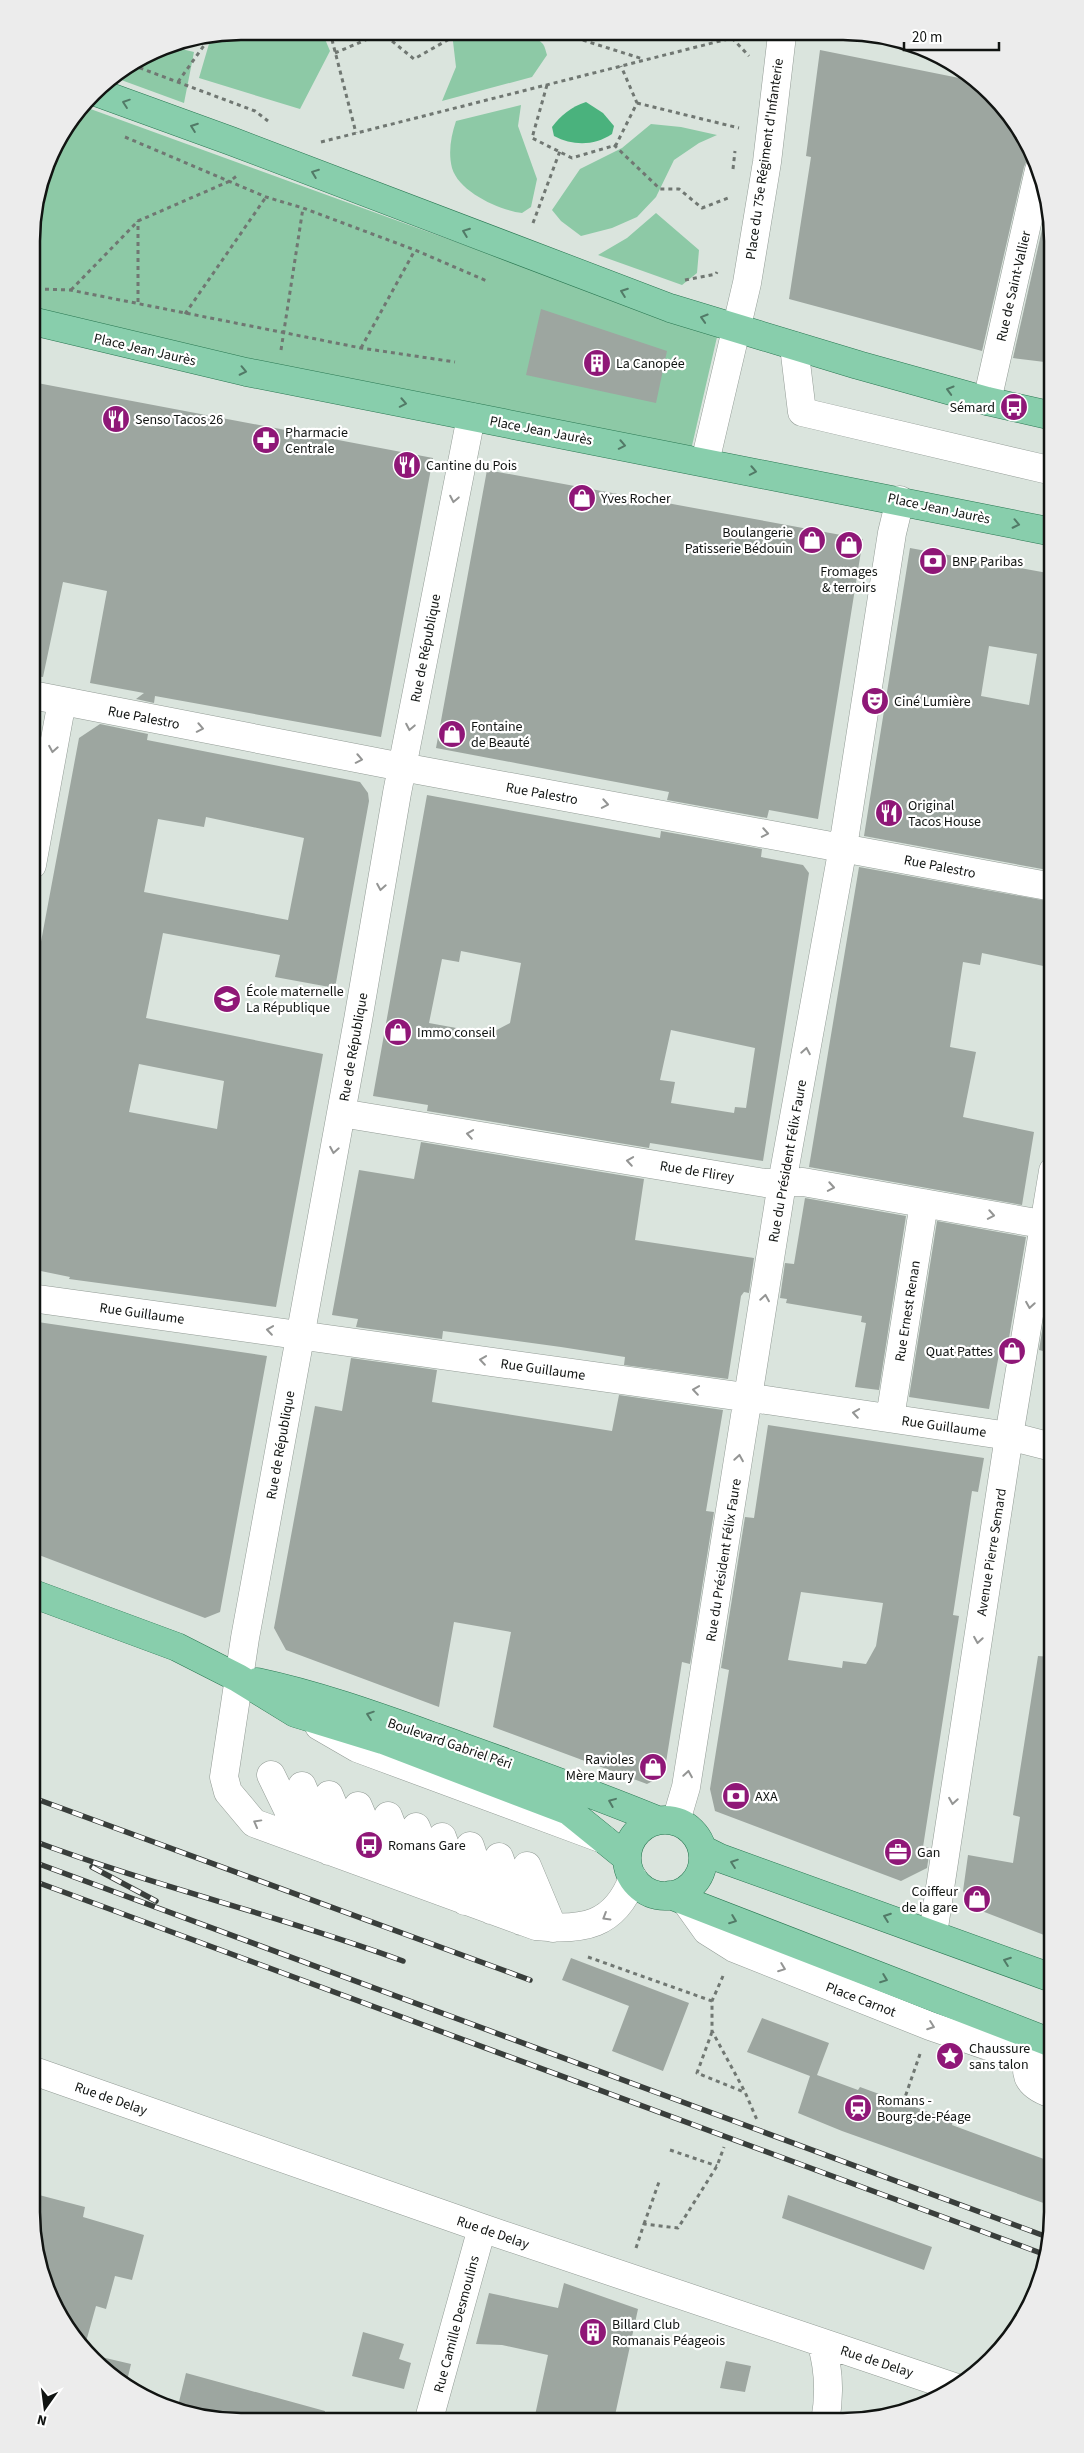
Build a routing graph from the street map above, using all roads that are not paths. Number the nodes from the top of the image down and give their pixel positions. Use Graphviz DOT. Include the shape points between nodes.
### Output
graph roads {
  1 [pos="781,40"];
  2 [pos="103,95"];
  3 [pos="1036,185"];
  4 [pos="40,324"];
  5 [pos="738,328"];
  6 [pos="794,346"];
  7 [pos="987,401"];
  8 [pos="1044,414"];
  9 [pos="471,417"];
  10 [pos="705,462"];
  11 [pos="1044,469"];
  12 [pos="900,500"];
  13 [pos="1044,530"];
  14 [pos="40,697"];
  15 [pos="62,701"];
  16 [pos="402,767"];
  17 [pos="40,821"];
  18 [pos="842,847"];
  19 [pos="1044,886"];
  20 [pos="341,1113"];
  21 [pos="782,1183"];
  22 [pos="924,1203"];
  23 [pos="1044,1224"];
  24 [pos="1044,1246"];
  25 [pos="40,1299"];
  26 [pos="300,1334"];
  27 [pos="749,1398"];
  28 [pos="890,1418"];
  29 [pos="1008,1436"];
  30 [pos="1044,1445"];
  31 [pos="40,1596"];
  32 [pos="238,1678"];
  33 [pos="271,1775"];
  34 [pos="302,1786"];
  35 [pos="329,1795"];
  36 [pos="358,1806"];
  37 [pos="388,1816"];
  38 [pos="666,1821"];
  39 [pos="416,1827"];
  40 [pos="442,1837"];
  41 [pos="303,1841"];
  42 [pos="470,1846"];
  43 [pos="702,1849"];
  44 [pos="329,1851"];
  45 [pos="499,1857"];
  46 [pos="356,1860"];
  47 [pos="527,1866"];
  48 [pos="630,1868"];
  49 [pos="385,1871"];
  50 [pos="412,1881"];
  51 [pos="453,1896"];
  52 [pos="678,1899"];
  53 [pos="491,1910"];
  54 [pos="521,1921"];
  55 [pos="553,1928"];
  56 [pos="933,1934"];
  57 [pos="1044,1975"];
  58 [pos="1037,2046"];
  59 [pos="40,2073"];
  60 [pos="1044,2091"];
  61 [pos="482,2228"];
  62 [pos="821,2342"];
  63 [pos="946,2384"];
  64 [pos="432,2413"];
  65 [pos="827,2413"];
  1 -- 5 [label="street, Place du 75e Régiment d'Infanterie" via="767,162"];
  5 -- 2 [label="main road, one-way" via="670,308 558,267"];
  3 -- 7 [label="street, Rue de Saint-Vallier"];
  4 -- 9 [label="main road, Place Jean Jaurès, one-way" via="277,378"];
  5 -- 6 [label="main road"];
  5 -- 10 [label="street, Place du 75e Régiment d'Infanterie"];
  7 -- 6 [label="main road, one-way"];
  6 -- 11 [label="street" via="802,412"];
  7 -- 8 [label="main road"];
  9 -- 10 [label="main road, Place Jean Jaurès, one-way"];
  9 -- 16 [label="street, Rue de République, one-way"];
  10 -- 12 [label="main road, Place Jean Jaurès, one-way"];
  12 -- 13 [label="main road, Place Jean Jaurès, one-way"];
  12 -- 18 [label="street, Rue du Président Félix Faure" via="890,543"];
  14 -- 15 [label="street, Rue Palestro"];
  15 -- 16 [label="street, Rue Palestro, one-way"];
  15 -- 17 [label="street, one-way"];
  16 -- 18 [label="street, Rue Palestro, one-way"];
  16 -- 20 [label="street, Rue de République, one-way"];
  18 -- 19 [label="street, Rue Palestro"];
  21 -- 18 [label="street, Rue du Président Félix Faure, one-way"];
  21 -- 20 [label="street, Rue de Flirey, one-way" via="765,1183"];
  20 -- 26 [label="street, Rue de République, one-way"];
  21 -- 22 [label="street, Rue de Flirey, one-way" via="803,1182"];
  27 -- 21 [label="street, Rue du Président Félix Faure, one-way"];
  22 -- 23 [label="street, Rue de Flirey, one-way"];
  22 -- 28 [label="street, Rue Ernest Renan"];
  24 -- 29 [label="street, Avenue Pierre Semard, one-way"];
  26 -- 25 [label="street, Rue Guillaume, one-way"];
  27 -- 26 [label="street, Rue Guillaume, one-way"];
  26 -- 32 [label="street, Rue de République"];
  28 -- 27 [label="street, Rue Guillaume, one-way"];
  38 -- 27 [label="street, Rue du Président Félix Faure, one-way" via="686,1787"];
  28 -- 29 [label="street, Rue Guillaume"];
  29 -- 30 [label="street, Rue Guillaume"];
  29 -- 56 [label="street, Avenue Pierre Semard, one-way"];
  31 -- 32 [label="main road, Boulevard Gabriel Péri" via="177,1647"];
  38 -- 32 [label="main road, Boulevard Gabriel Péri, one-way" via="304,1692"];
  41 -- 32 [label="street, Rue de République, one-way" via="254,1823 228,1792 224,1777"];
  32 -- 48 [label="main road, Boulevard Gabriel Péri" via="295,1714 383,1740 569,1811 604,1839"];
  33 -- 41 [label="street"];
  34 -- 44 [label="street"];
  35 -- 46 [label="street"];
  36 -- 49 [label="street"];
  37 -- 50 [label="street"];
  38 -- 43 [label="main road" via="688,1827"];
  38 -- 48 [label="main road" via="638,1830 628,1848"];
  39 -- 51 [label="street"];
  40 -- 51 [label="street"];
  41 -- 44 [label="street, Rue de République"];
  42 -- 53 [label="street"];
  43 -- 52 [label="main road" via="703,1860 696,1879"];
  56 -- 43 [label="main road, one-way"];
  44 -- 46 [label="street, Rue de République"];
  45 -- 54 [label="street"];
  46 -- 49 [label="street, Rue de République"];
  47 -- 55 [label="street"];
  48 -- 52 [label="main road, Place Carnot" via="650,1892"];
  48 -- 55 [label="street, Rue de République, one-way" via="626,1898 615,1911 580,1928"];
  49 -- 50 [label="street, Rue de République"];
  50 -- 51 [label="street, Rue de République"];
  51 -- 53 [label="street, Rue de République"];
  52 -- 58 [label="main road, Place Carnot, one-way"];
  52 -- 58 [label="street, Place Carnot, one-way" via="707,1931 734,1948 930,2026"];
  53 -- 54 [label="street, Rue de République"];
  54 -- 55 [label="street, Rue de République"];
  57 -- 56 [label="main road, one-way"];
  58 -- 60 [label="street" via="1028,2076 1036,2088"];
  59 -- 61 [label="street, Rue de Delay"];
  61 -- 62 [label="street, Rue de Delay"];
  61 -- 64 [label="street, Rue Camille Desmoulins"];
  62 -- 63 [label="street, Rue de Delay"];
  62 -- 65 [label="street" via="828,2364"];
}
